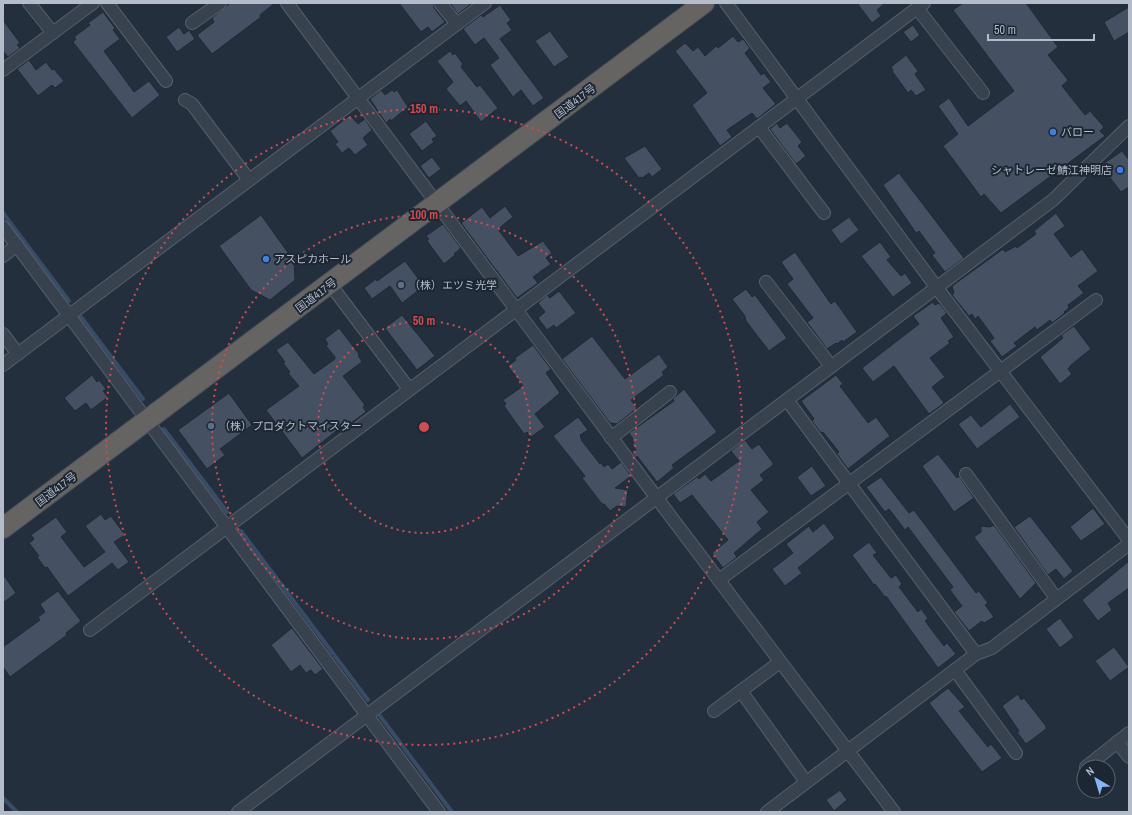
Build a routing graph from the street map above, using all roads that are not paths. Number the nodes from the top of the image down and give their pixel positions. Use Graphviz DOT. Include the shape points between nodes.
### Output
graph roads {
  1 [pos="29,3"];
  2 [pos="93,3"];
  3 [pos="107,3"];
  4 [pos="220,3"];
  5 [pos="288,3"];
  6 [pos="440,3"];
  7 [pos="485,3"];
  8 [pos="704,3"];
  9 [pos="726,3"];
  10 [pos="920,6"];
  11 [pos="192,23"];
  12 [pos="457,24"];
  13 [pos="52,33"];
  14 [pos="3,70"];
  15 [pos="166,81"];
  16 [pos="983,94"];
  17 [pos="359,98"];
  18 [pos="796,99"];
  19 [pos="185,100"];
  20 [pos="1129,126"];
  21 [pos="759,127"];
  22 [pos="249,180"];
  23 [pos="438,204"];
  24 [pos="824,213"];
  25 [pos="3,227"];
  26 [pos="17,245"];
  27 [pos="3,256"];
  28 [pos="766,282"];
  29 [pos="330,284"];
  30 [pos="937,288"];
  31 [pos="1096,300"];
  32 [pos="515,310"];
  33 [pos="69,315"];
  34 [pos="3,334"];
  35 [pos="18,354"];
  36 [pos="3,365"];
  37 [pos="832,366"];
  38 [pos="1000,371"];
  39 [pos="409,389"];
  40 [pos="670,392"];
  41 [pos="787,400"];
  42 [pos="147,420"];
  43 [pos="611,438"];
  44 [pos="966,474"];
  45 [pos="849,483"];
  46 [pos="656,497"];
  47 [pos="227,526"];
  48 [pos="3,528"];
  49 [pos="1129,540"];
  50 [pos="1129,544"];
  51 [pos="718,580"];
  52 [pos="1056,598"];
  53 [pos="90,630"];
  54 [pos="976,654"];
  55 [pos="780,662"];
  56 [pos="955,670"];
  57 [pos="740,691"];
  58 [pos="714,711"];
  59 [pos="368,716"];
  60 [pos="1129,733"];
  61 [pos="1117,742"];
  62 [pos="847,751"];
  63 [pos="1016,753"];
  64 [pos="1129,757"];
  65 [pos="1095,759"];
  66 [pos="806,782"];
  67 [pos="238,812"];
  68 [pos="439,812"];
  69 [pos="767,812"];
  70 [pos="894,812"];
  1 -- 13 [label="street"];
  2 -- 13 [label="street"];
  3 -- 15 [label="street"];
  4 -- 11 [label="street"];
  5 -- 17 [label="street"];
  6 -- 12 [label="street"];
  7 -- 12 [label="street"];
  8 -- 23 [label="highway, 国道417号"];
  9 -- 18 [label="street"];
  10 -- 16 [label="street"];
  10 -- 18 [label="street"];
  12 -- 17 [label="street"];
  13 -- 14 [label="street"];
  17 -- 22 [label="street"];
  17 -- 23 [label="street"];
  18 -- 21 [label="street"];
  18 -- 30 [label="street"];
  19 -- 22 [label="street" via="192,104"];
  20 -- 30 [label="street" via="1053,200"];
  21 -- 24 [label="street"];
  21 -- 32 [label="street"];
  22 -- 33 [label="street"];
  23 -- 29 [label="highway, 国道417号"];
  23 -- 32 [label="street"];
  25 -- 26 [label="street"];
  26 -- 27 [label="street"];
  26 -- 33 [label="street"];
  28 -- 37 [label="street"];
  29 -- 39 [label="street"];
  29 -- 42 [label="highway, 国道417号"];
  30 -- 37 [label="street"];
  30 -- 38 [label="street"];
  31 -- 38 [label="street"];
  32 -- 39 [label="street"];
  32 -- 43 [label="street"];
  33 -- 35 [label="street"];
  33 -- 42 [label="street"];
  34 -- 35 [label="street"];
  35 -- 36 [label="street"];
  37 -- 41 [label="street"];
  38 -- 45 [label="street"];
  38 -- 49 [label="street"];
  39 -- 47 [label="street"];
  40 -- 43 [label="street"];
  41 -- 45 [label="street"];
  41 -- 46 [label="street"];
  42 -- 47 [label="street"];
  42 -- 48 [label="highway, 国道417号"];
  43 -- 46 [label="street"];
  44 -- 52 [label="street"];
  45 -- 51 [label="street"];
  45 -- 54 [label="street"];
  46 -- 51 [label="street"];
  46 -- 59 [label="street"];
  47 -- 53 [label="street"];
  47 -- 59 [label="street"];
  50 -- 52 [label="street"];
  51 -- 55 [label="street"];
  52 -- 54 [label="street" via="992,648"];
  54 -- 56 [label="street"];
  55 -- 57 [label="street"];
  55 -- 62 [label="street"];
  56 -- 62 [label="street"];
  56 -- 63 [label="street"];
  57 -- 58 [label="street"];
  57 -- 66 [label="street"];
  59 -- 67 [label="street"];
  59 -- 68 [label="street"];
  60 -- 61 [label="street"];
  61 -- 64 [label="street"];
  61 -- 65 [label="street"];
  62 -- 66 [label="street"];
  62 -- 70 [label="street"];
  66 -- 69 [label="street"];
}
